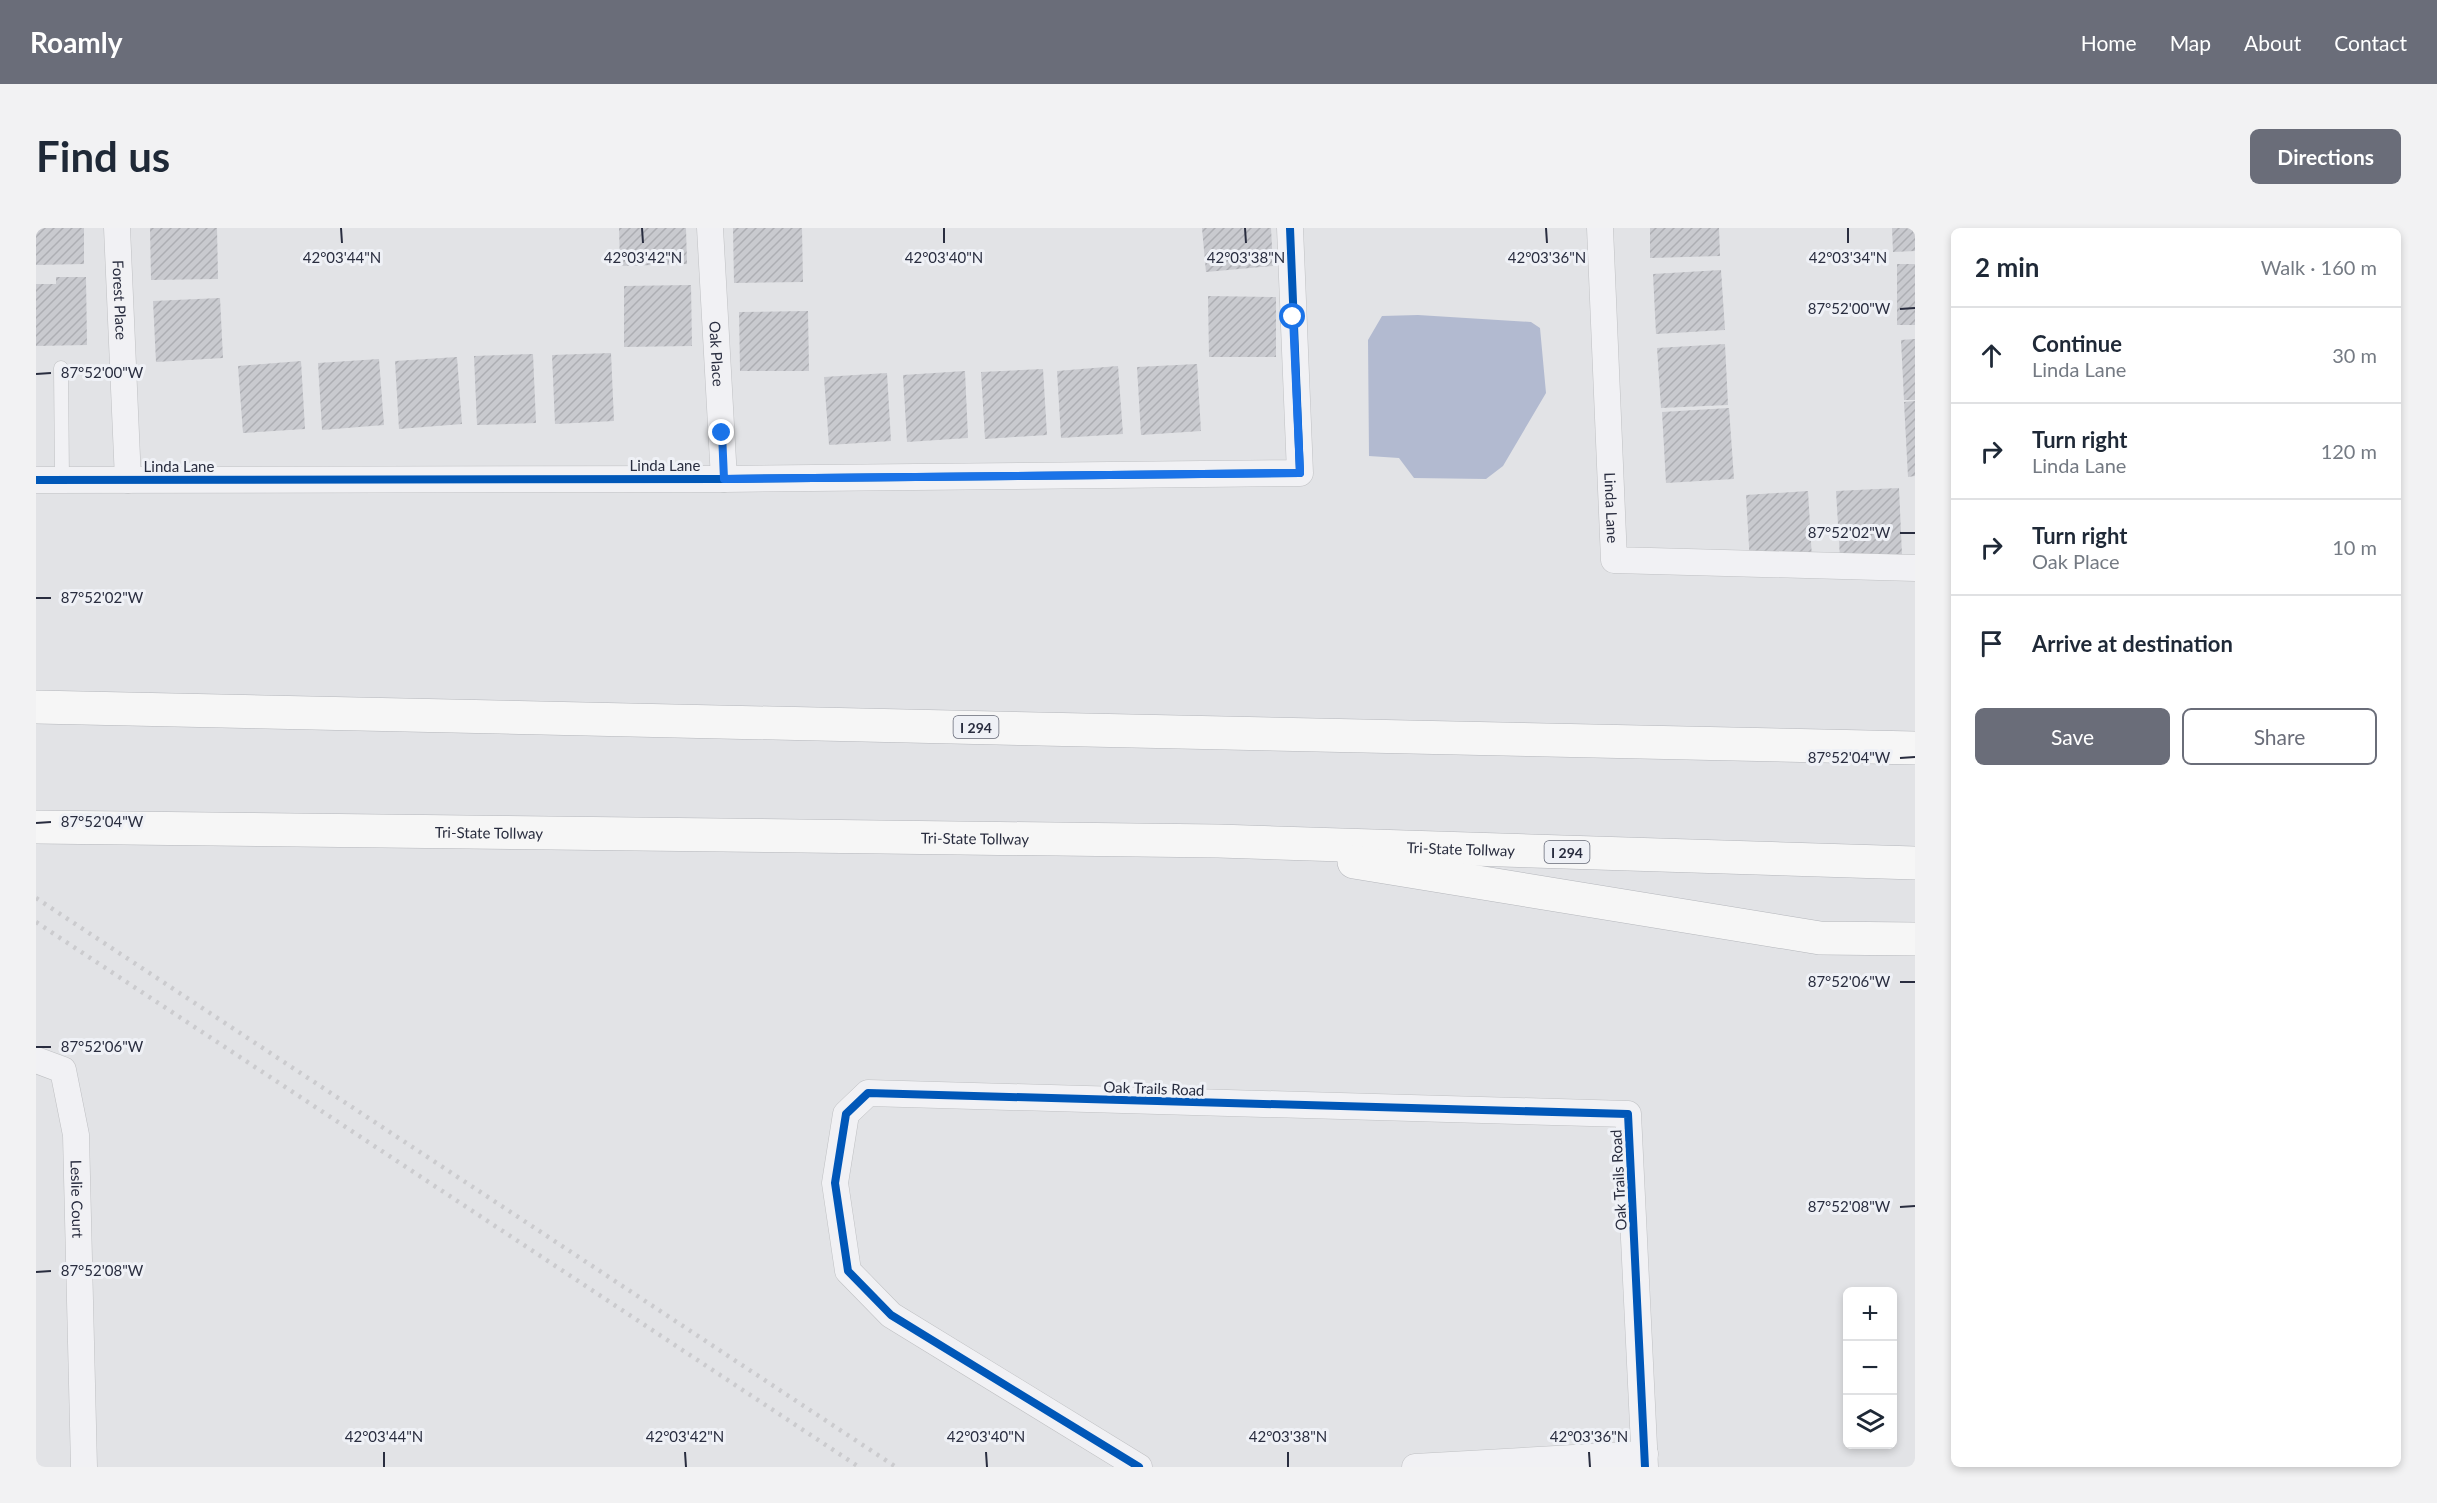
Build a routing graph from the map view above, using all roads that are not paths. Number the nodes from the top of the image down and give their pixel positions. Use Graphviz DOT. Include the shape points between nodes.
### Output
graph roads {
  1 [pos="117,228"];
  2 [pos="710,228"];
  3 [pos="1290,228"];
  4 [pos="1600,228"];
  5 [pos="61,368"];
  6 [pos="724,479"];
  7 [pos="36,480"];
  8 [pos="62,480"];
  9 [pos="128,480"];
  10 [pos="1915,568"];
  11 [pos="36,707"];
  12 [pos="1915,748"];
  13 [pos="36,827"];
  14 [pos="1218,840"];
  15 [pos="1915,863"];
  16 [pos="1915,939"];
  17 [pos="36,1060"];
  18 [pos="1645,1461"];
  19 [pos="1591,1462"];
  20 [pos="84,1467"];
  21 [pos="1139,1467"];
  22 [pos="1415,1467"];
  1 -- 9 [label="street, Forest Place"];
  2 -- 6 [label="street, Oak Place"];
  3 -- 6 [label="street, Linda Lane" via="1300,473"];
  4 -- 10 [label="street, Linda Lane" via="1614,560"];
  5 -- 8 [label="lane"];
  6 -- 9 [label="street, Linda Lane"];
  7 -- 8 [label="street, Linda Lane"];
  8 -- 9 [label="street, Linda Lane"];
  11 -- 12 [label="highway, I 294"];
  13 -- 14 [label="highway, Tri-State Tollway / I 294"];
  14 -- 15 [label="highway, Tri-State Tollway / I 294"];
  14 -- 16 [label="highway" via="1820,938"];
  17 -- 20 [label="street, Leslie Court" via="63,1070 76,1135"];
  18 -- 19 [label="street, Oak Trails Road"];
  18 -- 21 [label="street, Oak Trails Road" via="1628,1114 868,1093 846,1114 834,1183 848,1270 891,1315"];
  19 -- 22 [label="street, Oak Trails Road"];
}
